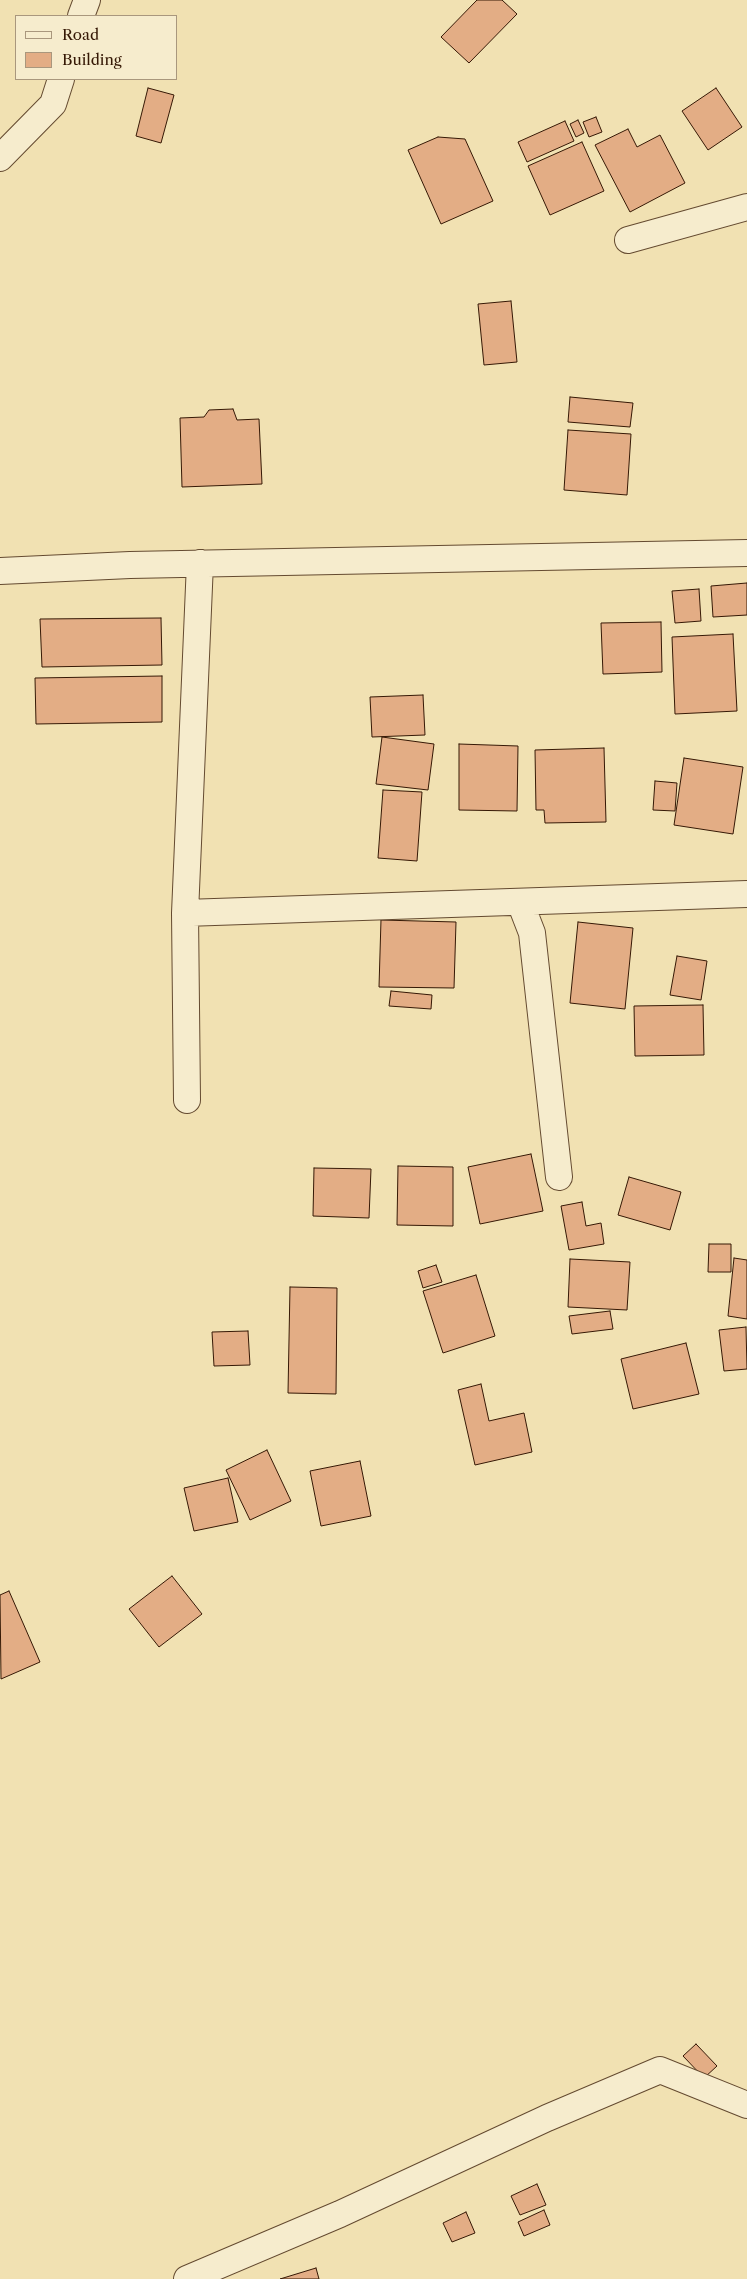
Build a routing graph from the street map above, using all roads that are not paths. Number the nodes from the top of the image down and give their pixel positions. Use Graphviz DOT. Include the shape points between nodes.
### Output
graph roads {
  1 [pos="86,0"];
  2 [pos="81,15"];
  3 [pos="61,80"];
  4 [pos="0,158"];
  5 [pos="747,208"];
  6 [pos="628,240"];
  7 [pos="747,554"];
  8 [pos="200,563"];
  9 [pos="0,571"];
  10 [pos="747,894"];
  11 [pos="520,902"];
  12 [pos="185,913"];
  13 [pos="186,1100"];
  14 [pos="559,1177"];
  15 [pos="747,2105"];
  16 [pos="187,2279"];
  1 -- 2 [label="street"];
  3 -- 4 [label="street" via="53,104"];
  5 -- 6 [label="street"];
  7 -- 8 [label="street"];
  8 -- 9 [label="street"];
  8 -- 12 [label="street"];
  10 -- 11 [label="street"];
  11 -- 12 [label="street"];
  11 -- 14 [label="street" via="532,933"];
  12 -- 13 [label="street"];
  15 -- 16 [label="street" via="660,2070"];
}
